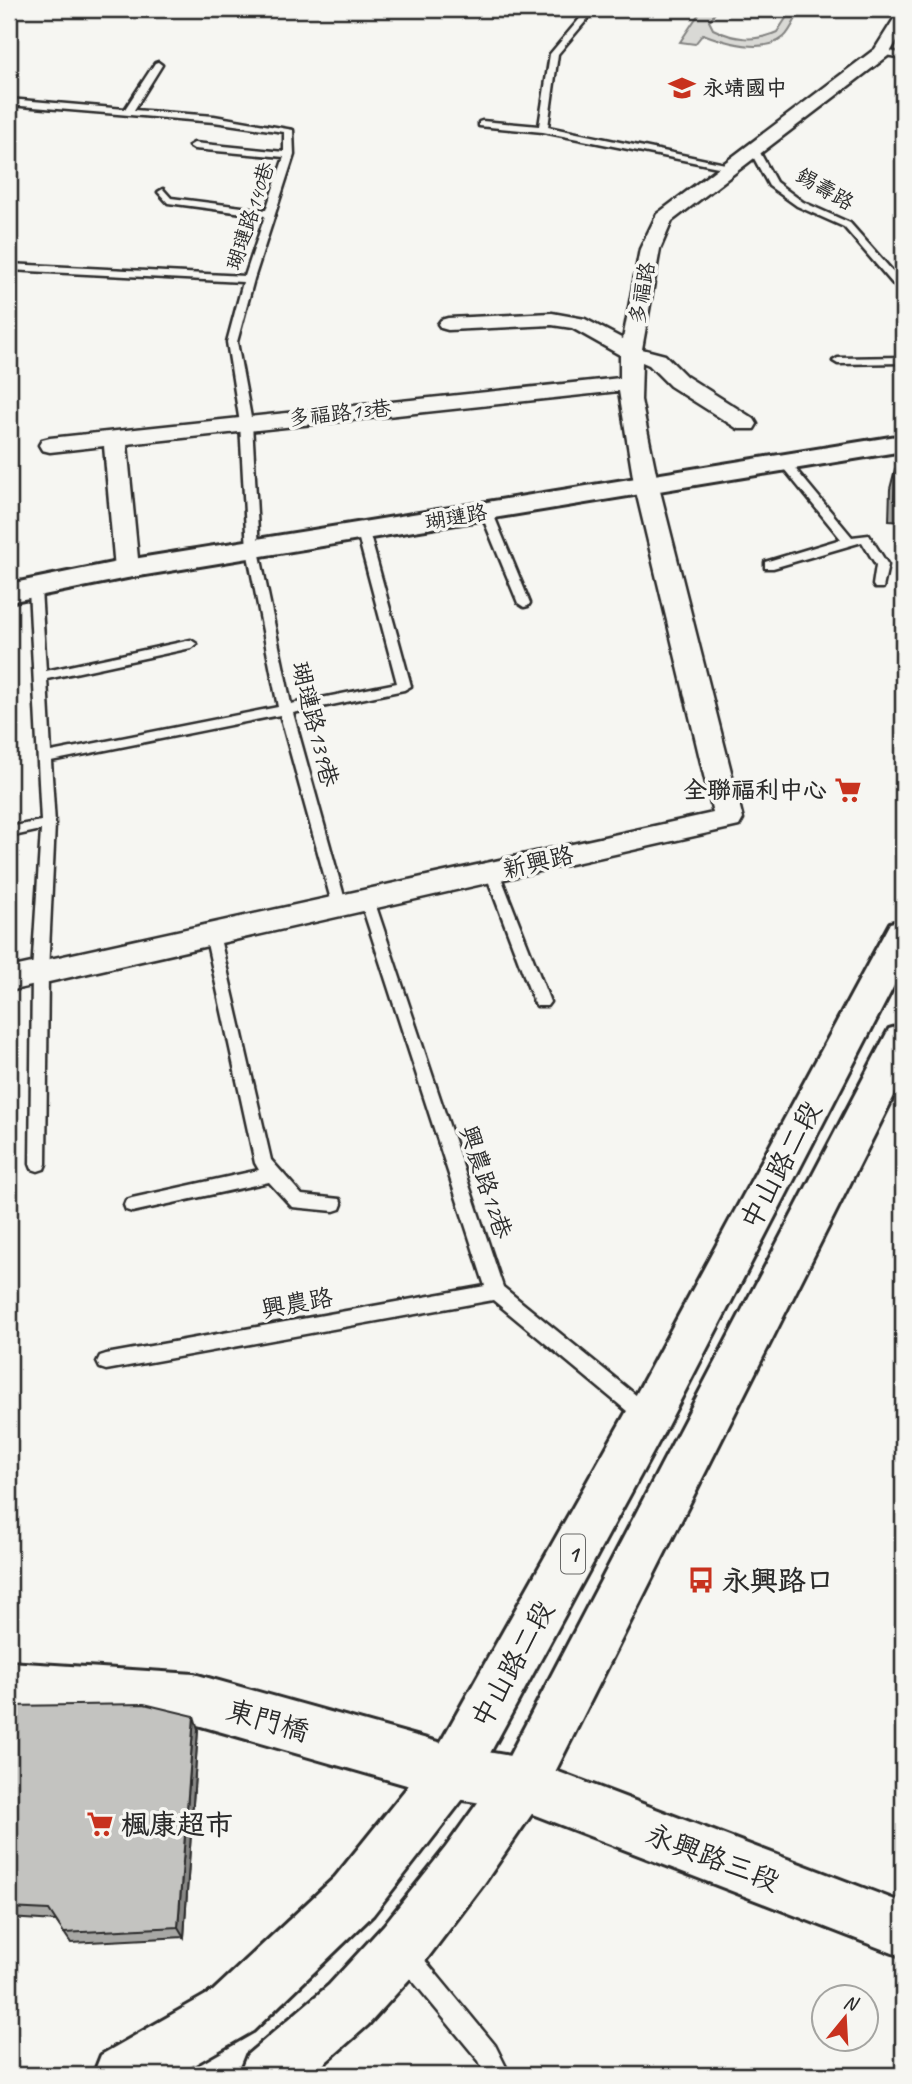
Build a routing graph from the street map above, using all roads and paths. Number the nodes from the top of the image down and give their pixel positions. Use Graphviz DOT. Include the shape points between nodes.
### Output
graph roads {
  1 [pos="592,9"];
  2 [pos="903,17"];
  3 [pos="882,52"];
  4 [pos="903,56"];
  5 [pos="158,65"];
  6 [pos="9,102"];
  7 [pos="128,112"];
  8 [pos="482,124"];
  9 [pos="543,129"];
  10 [pos="194,146"];
  11 [pos="754,149"];
  12 [pos="289,155"];
  13 [pos="730,168"];
  14 [pos="163,192"];
  15 [pos="272,214"];
  16 [pos="9,267"];
  17 [pos="903,269"];
  18 [pos="885,270"];
  19 [pos="249,279"];
  20 [pos="903,289"];
  21 [pos="448,324"];
  22 [pos="631,352"];
  23 [pos="903,360"];
  24 [pos="838,361"];
  25 [pos="630,383"];
  26 [pos="246,423"];
  27 [pos="746,424"];
  28 [pos="115,438"];
  29 [pos="903,443"];
  30 [pos="50,445"];
  31 [pos="784,462"];
  32 [pos="646,483"];
  33 [pos="486,512"];
  34 [pos="363,532"];
  35 [pos="849,541"];
  36 [pos="253,550"];
  37 [pos="769,565"];
  38 [pos="127,569"];
  39 [pos="879,585"];
  40 [pos="22,591"];
  41 [pos="524,603"];
  42 [pos="191,644"];
  43 [pos="40,676"];
  44 [pos="286,711"];
  45 [pos="45,758"];
  46 [pos="48,824"];
  47 [pos="9,832"];
  48 [pos="492,872"];
  49 [pos="368,900"];
  50 [pos="340,907"];
  51 [pos="903,933"];
  52 [pos="212,934"];
  53 [pos="40,972"];
  54 [pos="9,980"];
  55 [pos="542,1002"];
  56 [pos="903,1040"];
  57 [pos="38,1164"];
  58 [pos="273,1174"];
  59 [pos="334,1204"];
  60 [pos="132,1205"];
  61 [pos="496,1292"];
  62 [pos="106,1362"];
  63 [pos="648,1417"];
  64 [pos="9,1687"];
  65 [pos="452,1772"];
  66 [pos="522,1784"];
  67 [pos="903,1930"];
  68 [pos="400,1948"];
  69 [pos="121,2075"];
  70 [pos="267,2075"];
  71 [pos="498,2075"];
  1 -- 9 [label="lane" via="554,54"];
  2 -- 3 [label="street"];
  3 -- 4 [label="lane"];
  3 -- 11 [label="street"];
  5 -- 7 [label="lane"];
  6 -- 7 [label="lane, 瑚璉路140巷"];
  7 -- 12 [label="lane, 瑚璉路140巷" via="288,130"];
  8 -- 9 [label="lane"];
  9 -- 13 [label="lane"];
  10 -- 12 [label="lane"];
  11 -- 13 [label="street, 多福路"];
  11 -- 18 [label="lane, 錫壽路" via="772,184 800,204 847,225"];
  12 -- 15 [label="lane, 瑚璉路140巷"];
  13 -- 22 [label="street, 多福路" via="664,218 650,249"];
  14 -- 15 [label="lane" via="168,200"];
  15 -- 19 [label="lane, 瑚璉路140巷"];
  16 -- 19 [label="lane"];
  17 -- 18 [label="lane"];
  18 -- 20 [label="lane, 錫壽路"];
  19 -- 26 [label="lane, 瑚璉路140巷" via="233,342"];
  21 -- 22 [label="street" via="552,319 578,323"];
  22 -- 25 [label="street, 多福路"];
  22 -- 27 [label="street" via="657,360 678,381"];
  23 -- 24 [label="lane"];
  25 -- 26 [label="street, 多福路13巷"];
  25 -- 32 [label="street, 多福路"];
  26 -- 28 [label="street, 多福路13巷"];
  26 -- 36 [label="lane, 瑚璉路140巷"];
  28 -- 30 [label="street, 多福路13巷"];
  28 -- 38 [label="street"];
  29 -- 31 [label="main road, 瑚璉路"];
  31 -- 32 [label="main road, 瑚璉路"];
  31 -- 35 [label="lane"];
  32 -- 33 [label="main road, 瑚璉路"];
  32 -- 48 [label="street, 新興路" via="729,819"];
  33 -- 34 [label="main road, 瑚璉路"];
  33 -- 41 [label="lane"];
  34 -- 36 [label="main road, 瑚璉路"];
  34 -- 44 [label="lane" via="404,687"];
  35 -- 37 [label="lane"];
  35 -- 39 [label="lane" via="865,538 882,565"];
  36 -- 38 [label="main road, 瑚璉路"];
  36 -- 44 [label="lane, 瑚璉路139巷"];
  38 -- 40 [label="main road, 瑚璉路"];
  40 -- 43 [label="lane"];
  42 -- 43 [label="lane"];
  43 -- 45 [label="lane"];
  44 -- 45 [label="lane"];
  44 -- 50 [label="lane, 瑚璉路139巷"];
  45 -- 46 [label="lane"];
  46 -- 47 [label="lane"];
  46 -- 53 [label="lane"];
  48 -- 49 [label="street, 新興路"];
  48 -- 55 [label="lane"];
  49 -- 50 [label="street, 新興路"];
  49 -- 61 [label="lane, 興農路12巷"];
  50 -- 52 [label="street, 新興路"];
  51 -- 63 [label="main road, 中山路二段 / 1"];
  52 -- 53 [label="street, 新興路"];
  52 -- 58 [label="lane" via="263,1163"];
  53 -- 54 [label="street, 新興路"];
  53 -- 57 [label="lane"];
  56 -- 66 [label="main road, 中山路二段"];
  58 -- 59 [label="lane" via="298,1202"];
  58 -- 60 [label="lane"];
  61 -- 62 [label="lane, 興農路"];
  61 -- 63 [label="lane"];
  63 -- 65 [label="main road, 中山路二段 / 1"];
  64 -- 65 [label="main road, 東門橋" via="194,1699"];
  65 -- 66 [label="main road, 東門橋"];
  65 -- 69 [label="main road, 中山路二段 / 1" via="354,1896 233,2011"];
  66 -- 67 [label="main road, 永興路三段"];
  66 -- 68 [label="main road, 中山路二段"];
  68 -- 70 [label="main road, 中山路二段" via="357,1996"];
  68 -- 71 [label="lane" via="487,2053"];
}
